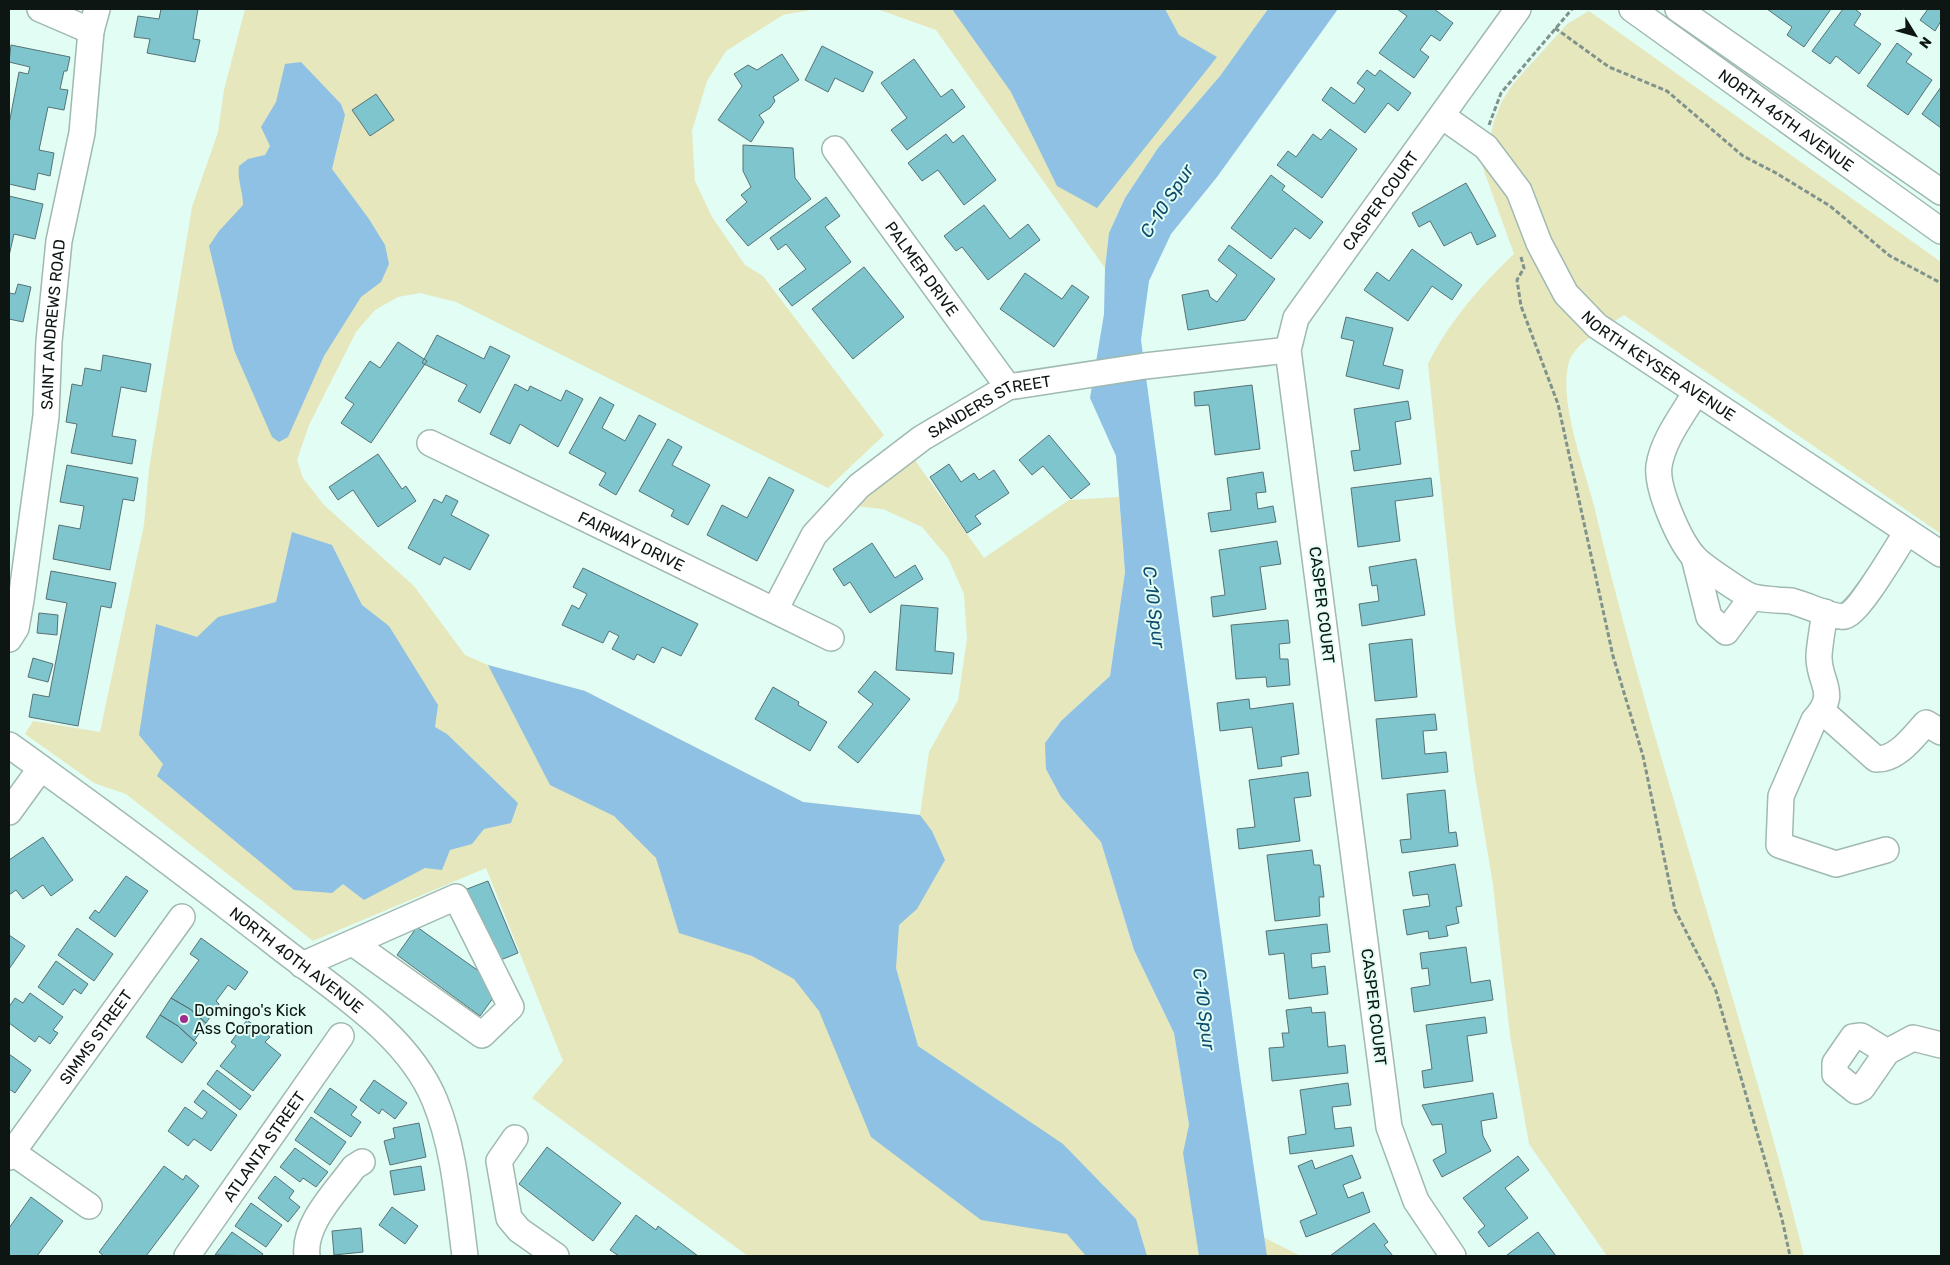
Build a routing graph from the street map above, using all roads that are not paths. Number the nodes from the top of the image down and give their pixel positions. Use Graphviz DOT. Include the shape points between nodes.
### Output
graph roads {
  1 [pos="40,9"];
  2 [pos="1518,9"];
  3 [pos="1632,9"];
  4 [pos="1678,9"];
  5 [pos="94,20"];
  6 [pos="1442,116"];
  7 [pos="835,149"];
  8 [pos="1941,192"];
  9 [pos="1941,231"];
  10 [pos="1288,350"];
  11 [pos="1008,387"];
  12 [pos="1696,392"];
  13 [pos="430,443"];
  14 [pos="1907,532"];
  15 [pos="1941,554"];
  16 [pos="1694,557"];
  17 [pos="1752,597"];
  18 [pos="775,610"];
  19 [pos="1825,612"];
  20 [pos="831,638"];
  21 [pos="9,639"];
  22 [pos="1822,711"];
  23 [pos="1941,732"];
  24 [pos="9,745"];
  25 [pos="41,768"];
  26 [pos="9,812"];
  27 [pos="1886,850"];
  28 [pos="182,917"];
  29 [pos="353,943"];
  30 [pos="302,965"];
  31 [pos="341,1036"];
  32 [pos="1941,1045"];
  33 [pos="1887,1052"];
  34 [pos="515,1138"];
  35 [pos="11,1154"];
  36 [pos="362,1162"];
  37 [pos="89,1206"];
  38 [pos="187,1256"];
  39 [pos="307,1256"];
  40 [pos="465,1256"];
  41 [pos="556,1256"];
  42 [pos="1453,1256"];
  1 -- 5 [label="street"];
  2 -- 6 [label="street, CASPER COURT"];
  3 -- 9 [label="street, NORTH 46TH AVENUE"];
  4 -- 8 [label="street, NORTH 46TH AVENUE"];
  5 -- 21 [label="street, SAINT ANDREWS ROAD" via="82,133 59,242 49,341 46,416 16,628"];
  6 -- 10 [label="street, CASPER COURT" via="1296,318"];
  6 -- 12 [label="street, NORTH KEYSER AVENUE" via="1486,147 1519,191 1539,243 1566,294 1597,326"];
  7 -- 11 [label="street, PALMER DRIVE"];
  10 -- 11 [label="street, SANDERS STREET" via="1090,373"];
  10 -- 42 [label="street, CASPER COURT" via="1390,1127 1416,1200"];
  11 -- 18 [label="street, SANDERS STREET" via="922,438 860,486 814,535"];
  12 -- 14 [label="street, NORTH KEYSER AVENUE"];
  12 -- 16 [label="street" via="1668,441 1658,469 1666,502"];
  13 -- 18 [label="street, FAIRWAY DRIVE"];
  14 -- 15 [label="street, NORTH KEYSER AVENUE"];
  14 -- 19 [label="street" via="1854,611 1846,616"];
  16 -- 17 [label="street"];
  16 -- 17 [label="street" via="1709,617 1716,626 1726,632"];
  17 -- 19 [label="street" via="1792,602"];
  18 -- 20 [label="street, FAIRWAY DRIVE"];
  19 -- 22 [label="street" via="1819,656 1828,698"];
  22 -- 23 [label="street" via="1876,759 1883,760 1898,751 1926,723"];
  22 -- 27 [label="street" via="1814,720 1781,796 1779,845 1836,864"];
  24 -- 25 [label="street, NORTH 40TH AVENUE"];
  25 -- 26 [label="street"];
  25 -- 30 [label="street, NORTH 40TH AVENUE" via="210,892"];
  28 -- 35 [label="street, SIMMS STREET"];
  29 -- 29 [label="street" via="482,1035 511,1007 456,897"];
  29 -- 30 [label="street"];
  30 -- 40 [label="street, NORTH 40TH AVENUE" via="384,1029 414,1064 434,1100 452,1158"];
  31 -- 38 [label="street, ATLANTA STREET"];
  32 -- 33 [label="street" via="1913,1038"];
  34 -- 41 [label="street" via="499,1161 509,1218 519,1230"];
  35 -- 37 [label="street"];
  36 -- 39 [label="street" via="354,1167 313,1224 305,1244"];
}
